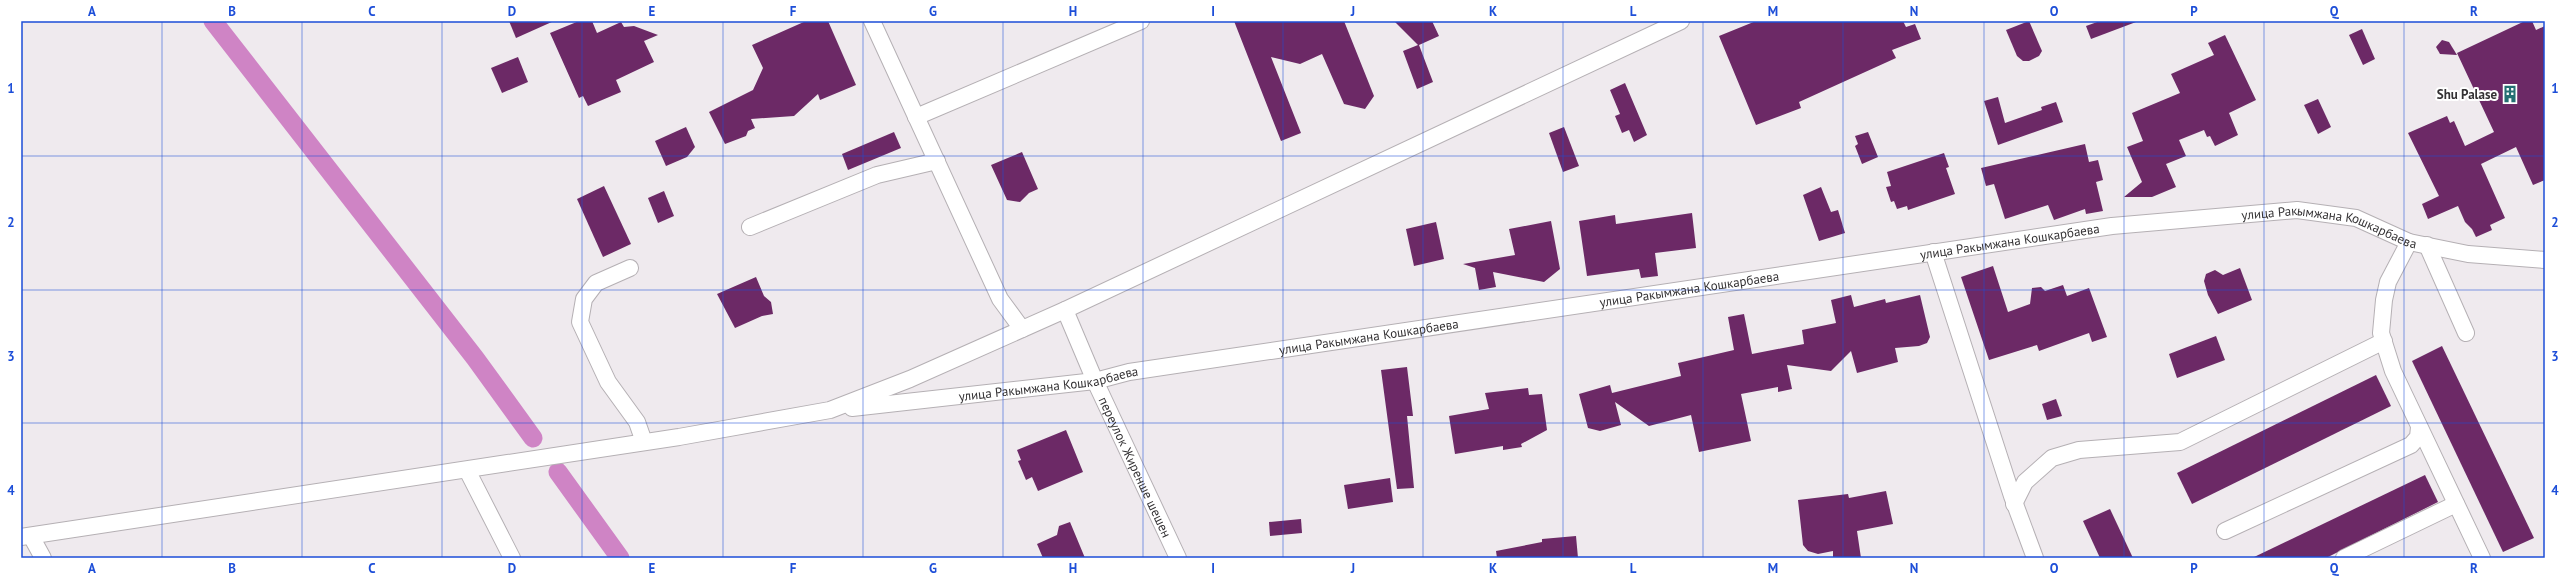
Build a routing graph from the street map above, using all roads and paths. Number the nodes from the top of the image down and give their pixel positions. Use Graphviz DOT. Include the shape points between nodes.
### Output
graph roads {
  1 [pos="872,21"];
  2 [pos="1141,21"];
  3 [pos="1678,22"];
  4 [pos="916,117"];
  5 [pos="937,161"];
  6 [pos="750,227"];
  7 [pos="2409,242"];
  8 [pos="2427,245"];
  9 [pos="1933,252"];
  10 [pos="2545,260"];
  11 [pos="630,268"];
  12 [pos="1065,310"];
  13 [pos="1022,329"];
  14 [pos="2466,333"];
  15 [pos="2384,342"];
  16 [pos="1095,381"];
  17 [pos="830,410"];
  18 [pos="2419,427"];
  19 [pos="644,442"];
  20 [pos="467,470"];
  21 [pos="2014,504"];
  22 [pos="2456,504"];
  23 [pos="2225,531"];
  24 [pos="26,536"];
  25 [pos="43,558"];
  26 [pos="512,558"];
  27 [pos="1178,558"];
  28 [pos="2034,558"];
  29 [pos="2344,558"];
  30 [pos="2482,558"];
  1 -- 4 [label="street"];
  2 -- 4 [label="street"];
  3 -- 12 [label="street"];
  4 -- 5 [label="street"];
  5 -- 6 [label="street" via="877,175"];
  5 -- 13 [label="street" via="1000,300"];
  7 -- 8 [label="street, улица Ракымжана Кошкарбаева"];
  7 -- 9 [label="street, улица Ракымжана Кошкарбаева" via="2356,218 2297,210 2112,226"];
  7 -- 15 [label="street" via="2388,282 2381,333"];
  8 -- 10 [label="street, улица Ракымжана Кошкарбаева" via="2468,254"];
  8 -- 14 [label="street"];
  9 -- 16 [label="street, улица Ракымжана Кошкарбаева" via="1129,372"];
  9 -- 21 [label="street"];
  11 -- 19 [label="street" via="596,282 584,299 580,322 608,382 637,422"];
  12 -- 13 [label="street"];
  12 -- 16 [label="street, переулок Жиренше шешен"];
  13 -- 17 [label="street" via="910,379"];
  15 -- 18 [label="street" via="2393,371"];
  15 -- 21 [label="street" via="2180,442 2080,450 2052,458 2025,482"];
  16 -- 17 [label="street, улица Ракымжана Кошкарбаева"];
  16 -- 27 [label="street, переулок Жиренше шешен"];
  17 -- 19 [label="street"];
  18 -- 22 [label="street"];
  18 -- 23 [label="street" via="2418,437 2412,445"];
  19 -- 20 [label="street"];
  20 -- 24 [label="street"];
  20 -- 26 [label="street"];
  21 -- 28 [label="street"];
  22 -- 29 [label="street"];
  22 -- 30 [label="street"];
  24 -- 25 [label="street"];
}
